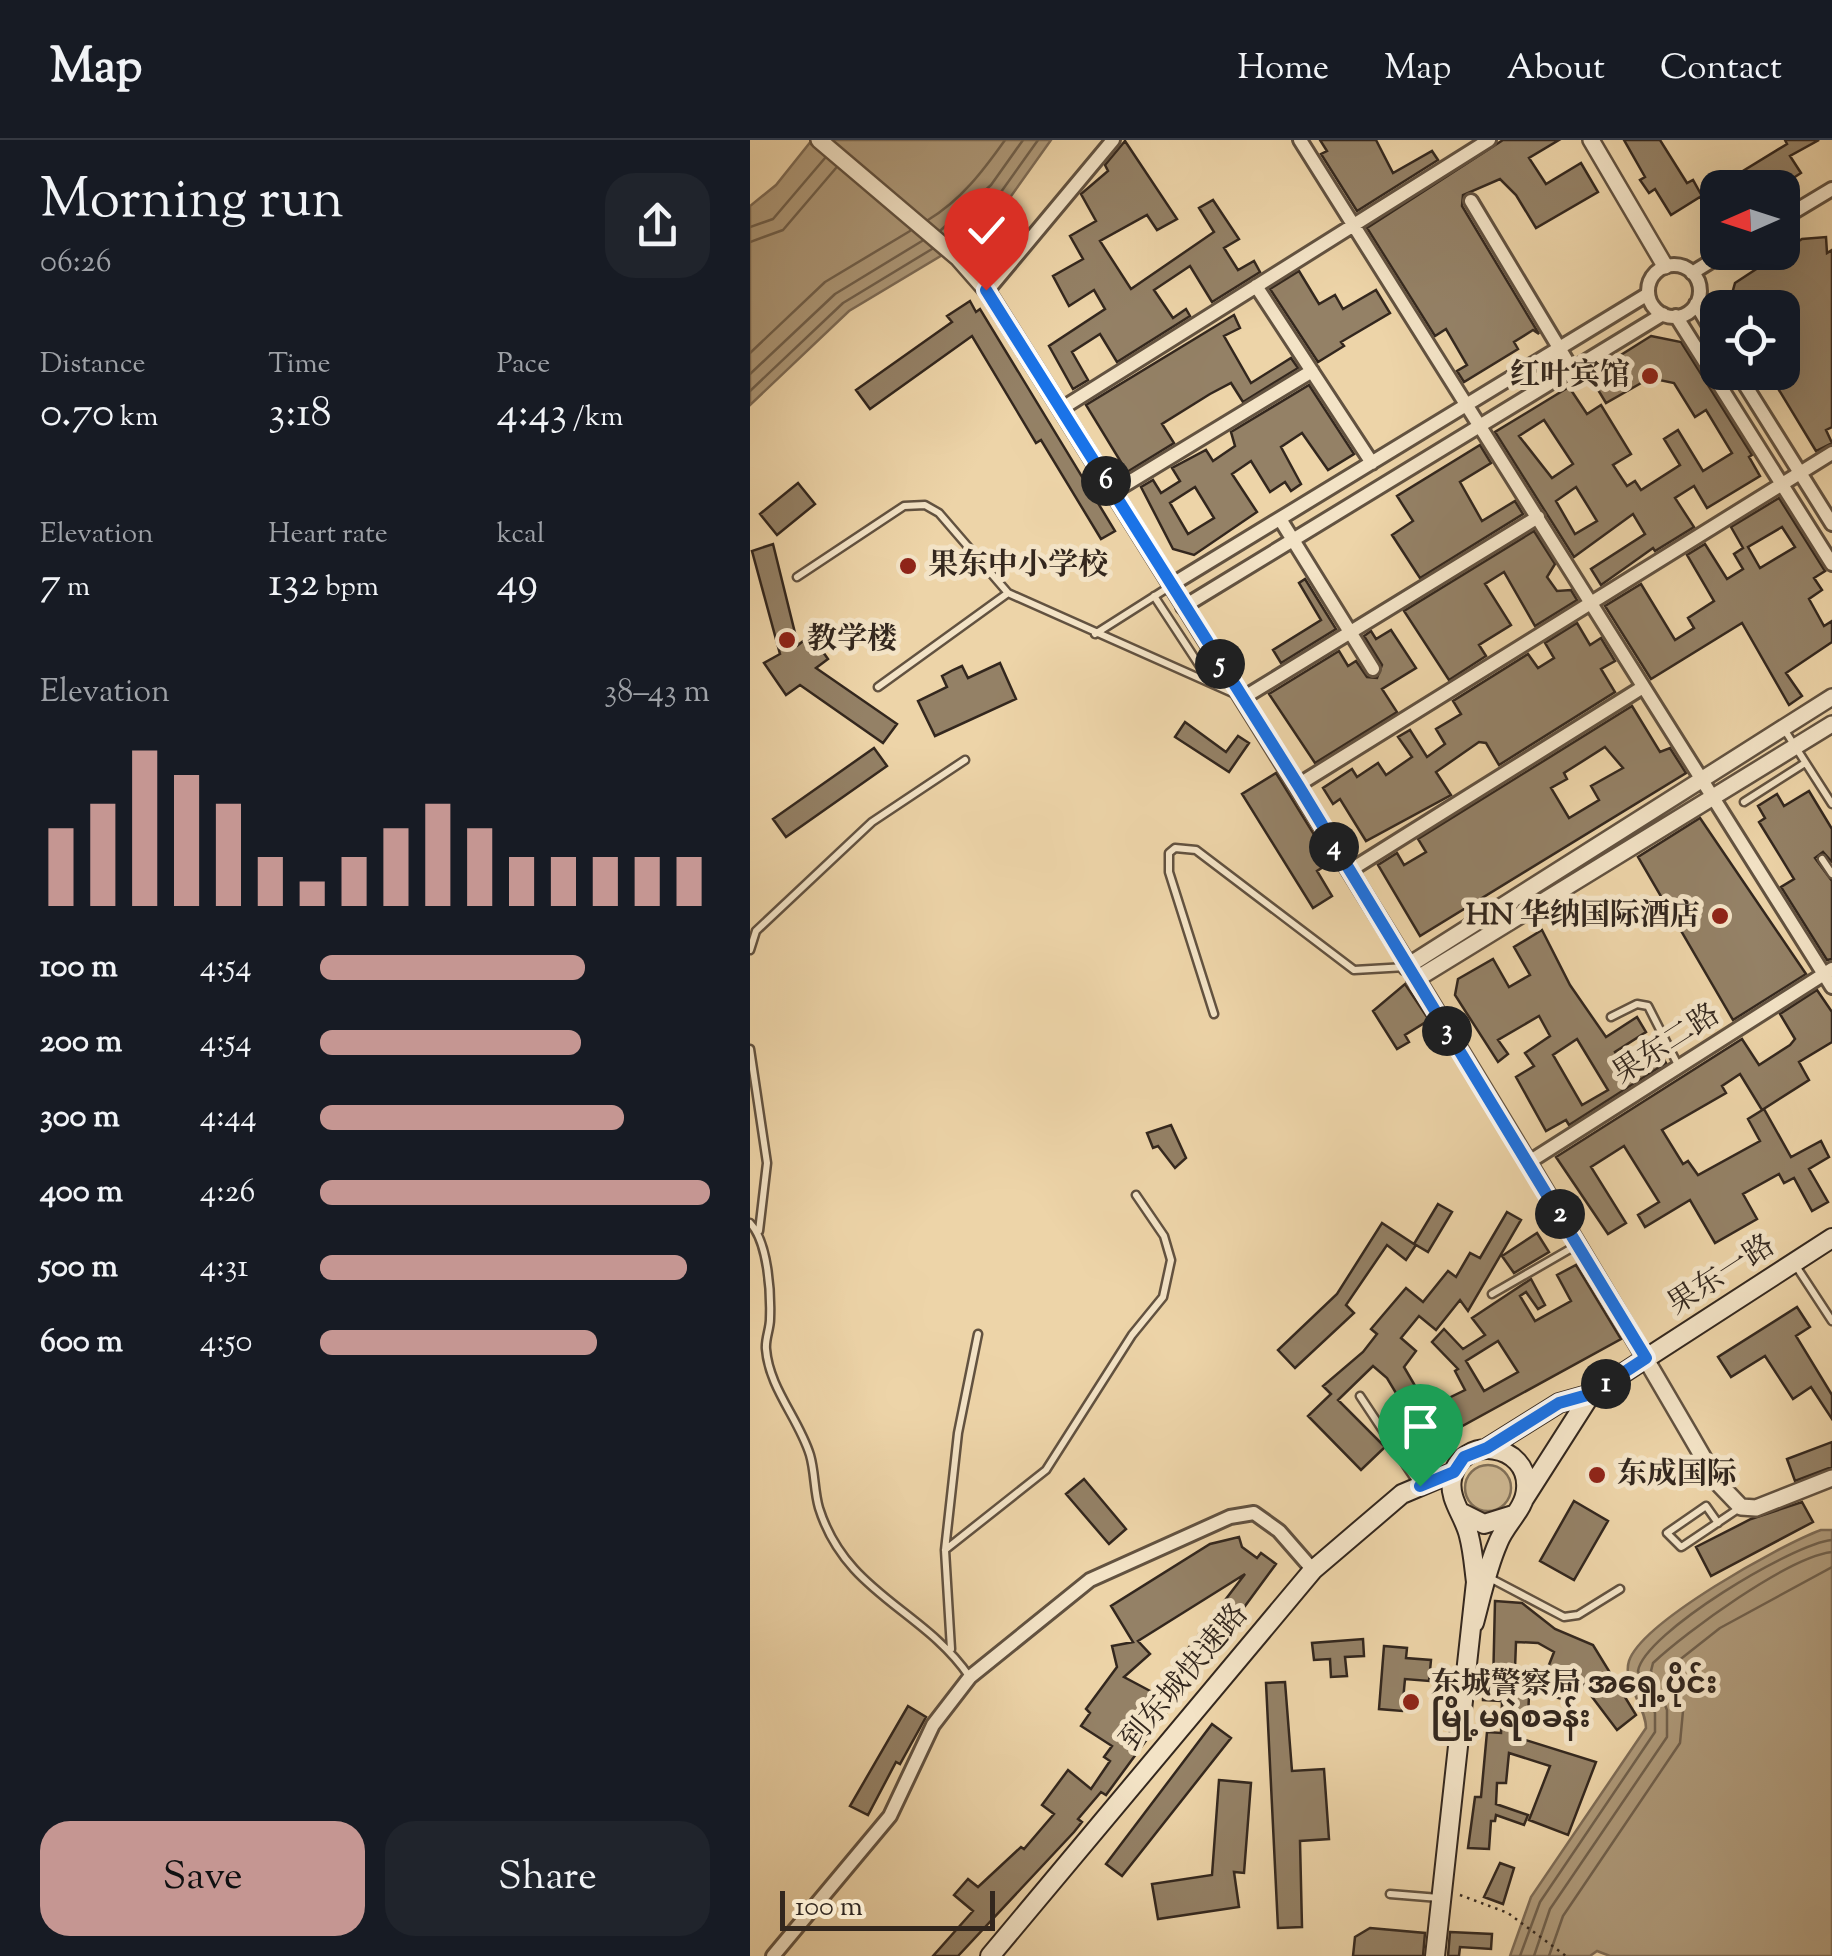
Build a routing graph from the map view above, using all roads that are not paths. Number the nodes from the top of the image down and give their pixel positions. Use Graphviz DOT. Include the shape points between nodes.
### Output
graph roads {
  1 [pos="819,140"];
  2 [pos="1113,140"];
  3 [pos="1300,140"];
  4 [pos="1490,140"];
  5 [pos="1591,140"];
  6 [pos="1832,189"];
  7 [pos="1471,201"];
  8 [pos="1800,208"];
  9 [pos="1353,226"];
  10 [pos="1665,266"];
  11 [pos="1700,268"];
  12 [pos="1692,273"];
  13 [pos="1256,286"];
  14 [pos="986,290"];
  15 [pos="1648,294"];
  16 [pos="1696,304"];
  17 [pos="1700,311"];
  18 [pos="1670,315"];
  19 [pos="1561,348"];
  20 [pos="1573,371"];
  21 [pos="1312,372"];
  22 [pos="1748,390"];
  23 [pos="1468,404"];
  24 [pos="1061,409"];
  25 [pos="1480,428"];
  26 [pos="1832,452"];
  27 [pos="1388,453"];
  28 [pos="1372,463"];
  29 [pos="1800,473"];
  30 [pos="1400,476"];
  31 [pos="1782,484"];
  32 [pos="1112,492"];
  33 [pos="1538,518"];
  34 [pos="1280,519"];
  35 [pos="1832,524"];
  36 [pos="1292,541"];
  37 [pos="1827,544"];
  38 [pos="1832,564"];
  39 [pos="798,577"];
  40 [pos="1171,585"];
  41 [pos="1008,593"];
  42 [pos="1154,596"];
  43 [pos="1589,600"];
  44 [pos="1183,607"];
  45 [pos="1350,632"];
  46 [pos="1094,634"];
  47 [pos="1373,668"];
  48 [pos="1212,684"];
  49 [pos="878,687"];
  50 [pos="1643,687"];
  51 [pos="1832,697"];
  52 [pos="1243,698"];
  53 [pos="1832,724"];
  54 [pos="1784,728"];
  55 [pos="1795,747"];
  56 [pos="965,760"];
  57 [pos="1805,763"];
  58 [pos="1701,780"];
  59 [pos="1298,785"];
  60 [pos="1714,798"];
  61 [pos="1831,801"];
  62 [pos="1744,802"];
  63 [pos="1822,859"];
  64 [pos="1349,871"];
  65 [pos="1832,874"];
  66 [pos="750,950"];
  67 [pos="1828,972"];
  68 [pos="1411,974"];
  69 [pos="1832,987"];
  70 [pos="1214,1014"];
  71 [pos="1611,1016"];
  72 [pos="750,1049"];
  73 [pos="1679,1066"];
  74 [pos="1529,1162"];
  75 [pos="1136,1194"];
  76 [pos="750,1224"];
  77 [pos="759,1233"];
  78 [pos="1832,1238"];
  79 [pos="1578,1244"];
  80 [pos="1794,1262"];
  81 [pos="1492,1294"];
  82 [pos="1832,1321"];
  83 [pos="978,1334"];
  84 [pos="1646,1358"];
  85 [pos="1591,1394"];
  86 [pos="1360,1396"];
  87 [pos="1487,1448"];
  88 [pos="1454,1472"];
  89 [pos="1832,1478"];
  90 [pos="1420,1486"];
  91 [pos="1519,1507"];
  92 [pos="1741,1508"];
  93 [pos="1462,1513"];
  94 [pos="1718,1522"];
  95 [pos="945,1550"];
  96 [pos="1313,1570"];
  97 [pos="1487,1577"];
  98 [pos="1620,1589"];
  99 [pos="1474,1624"];
  100 [pos="951,1650"];
  101 [pos="970,1678"];
  102 [pos="1390,1894"];
  103 [pos="1442,1894"];
  104 [pos="773,1956"];
  105 [pos="990,1956"];
  106 [pos="1435,1956"];
  1 -- 14 [label="street" via="958,258"];
  2 -- 14 [label="street"];
  3 -- 9 [label="street"];
  4 -- 9 [label="street"];
  5 -- 10 [label="street"];
  6 -- 8 [label="street"];
  7 -- 19 [label="street"];
  9 -- 13 [label="street"];
  9 -- 23 [label="street"];
  10 -- 12 [label="street"];
  10 -- 15 [label="street" via="1654,274"];
  11 -- 12 [label="street"];
  12 -- 16 [label="street" via="1699,288"];
  13 -- 21 [label="street"];
  13 -- 24 [label="street"];
  14 -- 24 [label="street"];
  15 -- 18 [label="street"];
  15 -- 19 [label="street"];
  16 -- 17 [label="street"];
  16 -- 18 [label="street"];
  18 -- 20 [label="street"];
  18 -- 31 [label="street"];
  19 -- 20 [label="street"];
  19 -- 23 [label="street"];
  20 -- 25 [label="street"];
  21 -- 28 [label="street"];
  21 -- 32 [label="street"];
  22 -- 29 [label="street"];
  23 -- 25 [label="street"];
  23 -- 27 [label="street"];
  24 -- 32 [label="street"];
  25 -- 30 [label="street"];
  25 -- 33 [label="street"];
  26 -- 29 [label="street"];
  27 -- 28 [label="street"];
  27 -- 30 [label="street"];
  28 -- 34 [label="street"];
  29 -- 31 [label="street"];
  29 -- 35 [label="street"];
  30 -- 36 [label="street"];
  31 -- 37 [label="street"];
  31 -- 43 [label="street"];
  32 -- 40 [label="street"];
  33 -- 43 [label="street"];
  33 -- 45 [label="street"];
  34 -- 36 [label="street"];
  34 -- 40 [label="street"];
  36 -- 44 [label="street"];
  36 -- 45 [label="street"];
  37 -- 38 [label="street"];
  39 -- 41 [label="lane" via="904,506 925,505"];
  40 -- 42 [label="lane"];
  40 -- 44 [label="street"];
  41 -- 46 [label="lane"];
  41 -- 49 [label="lane"];
  42 -- 46 [label="lane"];
  42 -- 48 [label="lane"];
  43 -- 50 [label="street"];
  43 -- 59 [label="street"];
  44 -- 52 [label="street"];
  45 -- 47 [label="street"];
  45 -- 52 [label="street"];
  46 -- 48 [label="lane"];
  48 -- 52 [label="lane"];
  50 -- 58 [label="street"];
  50 -- 64 [label="street"];
  51 -- 54 [label="street"];
  52 -- 59 [label="street"];
  53 -- 55 [label="street"];
  54 -- 55 [label="lane"];
  54 -- 58 [label="street"];
  55 -- 57 [label="lane"];
  55 -- 60 [label="street"];
  56 -- 66 [label="lane" via="872,822 756,932"];
  57 -- 61 [label="lane"];
  57 -- 62 [label="lane"];
  58 -- 60 [label="street"];
  58 -- 68 [label="street"];
  59 -- 64 [label="street"];
  60 -- 67 [label="street"];
  60 -- 68 [label="street"];
  63 -- 65 [label="lane"];
  64 -- 68 [label="street"];
  67 -- 69 [label="street"];
  67 -- 73 [label="street, 果东二路"];
  68 -- 70 [label="lane" via="1354,970 1196,850 1174,848 1170,872"];
  68 -- 74 [label="street"];
  71 -- 73 [label="lane" via="1648,1006"];
  72 -- 77 [label="lane" via="767,1162"];
  73 -- 74 [label="street, 果东二路"];
  74 -- 79 [label="street"];
  75 -- 95 [label="lane" via="1164,1236 1170,1260 1163,1297 1046,1470"];
  76 -- 77 [label="lane"];
  77 -- 100 [label="lane" via="770,1318 766,1349 810,1454 819,1507 860,1580"];
  78 -- 80 [label="main road, 果东一路"];
  79 -- 81 [label="lane"];
  79 -- 84 [label="street"];
  80 -- 82 [label="lane"];
  80 -- 84 [label="main road, 果东一路"];
  83 -- 95 [label="lane"];
  84 -- 85 [label="main road, 果东一路"];
  84 -- 92 [label="street" via="1718,1483"];
  85 -- 87 [label="main road" via="1559,1403"];
  85 -- 91 [label="main road"];
  86 -- 90 [label="lane"];
  87 -- 88 [label="main road" via="1464,1457"];
  87 -- 91 [label="main road" via="1519,1463 1527,1486"];
  88 -- 90 [label="main road, 到东城快速路"];
  88 -- 93 [label="main road" via="1451,1490"];
  89 -- 92 [label="street"];
  90 -- 96 [label="main road, 到东城快速路"];
  91 -- 93 [label="main road" via="1484,1524"];
  91 -- 97 [label="main road"];
  92 -- 94 [label="lane"];
  93 -- 99 [label="main road" via="1476,1582"];
  94 -- 94 [label="lane" via="1706,1506 1699,1507 1667,1534 1680,1547"];
  95 -- 100 [label="lane"];
  96 -- 101 [label="street" via="1279,1530 1254,1513 1230,1516 1090,1580"];
  96 -- 105 [label="main road, 到东城快速路"];
  97 -- 98 [label="lane" via="1564,1617"];
  97 -- 99 [label="main road"];
  99 -- 103 [label="main road"];
  100 -- 101 [label="lane"];
  101 -- 104 [label="street" via="933,1725 890,1816"];
  102 -- 103 [label="lane"];
  103 -- 106 [label="main road"];
}
